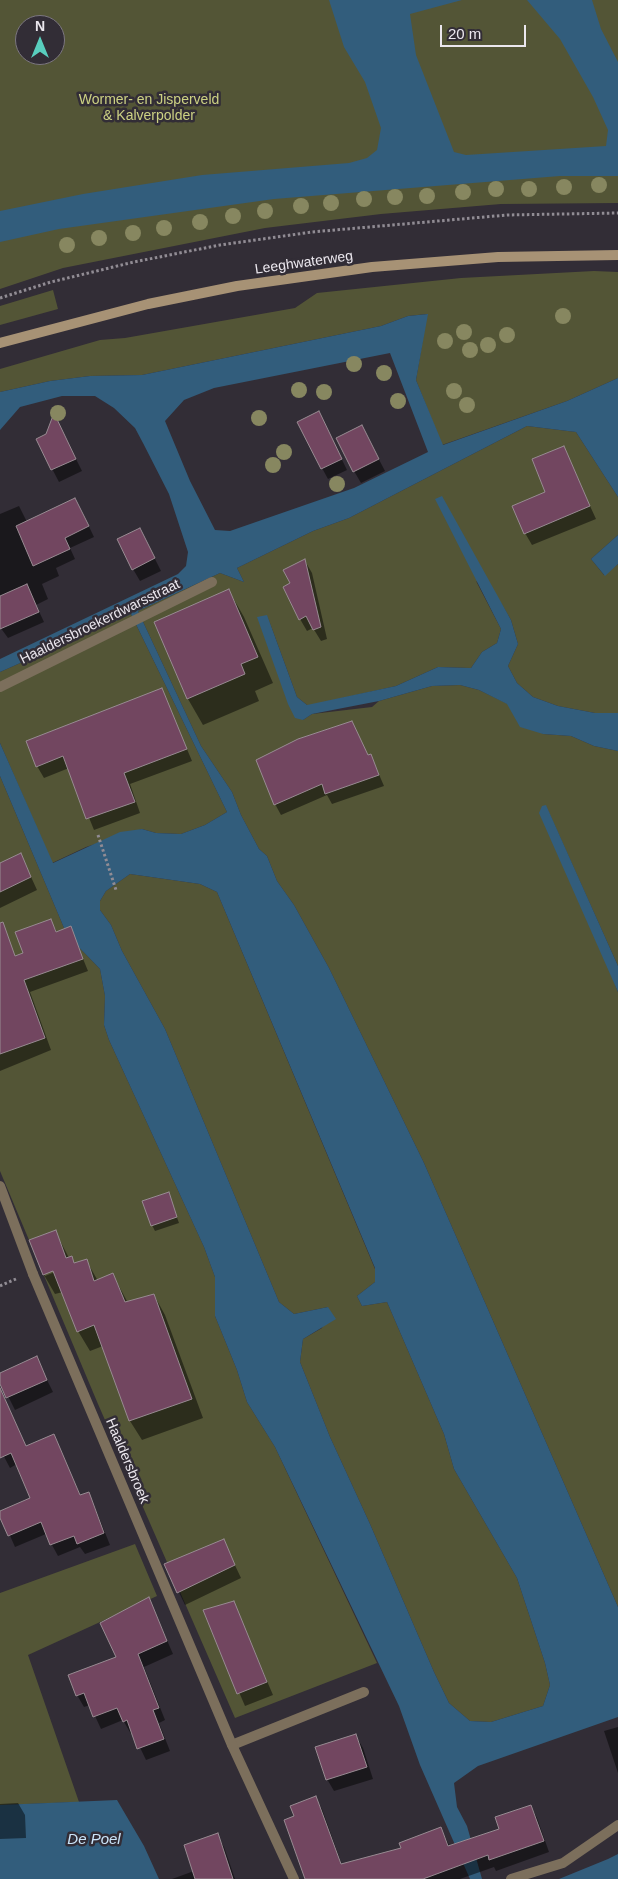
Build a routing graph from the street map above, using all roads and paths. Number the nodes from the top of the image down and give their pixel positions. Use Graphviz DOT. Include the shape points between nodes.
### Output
graph roads {
  1 [pos="618,214"];
  2 [pos="618,255"];
  3 [pos="0,298"];
  4 [pos="0,343"];
  5 [pos="212,582"];
  6 [pos="0,687"];
  7 [pos="98,835"];
  8 [pos="116,890"];
  9 [pos="0,1186"];
  10 [pos="364,1692"];
  11 [pos="232,1746"];
  12 [pos="618,1825"];
  13 [pos="294,1879"];
  14 [pos="511,1879"];
  1 -- 3 [label="path, Leeghwaterweg" via="507,215 312,232 134,262"];
  2 -- 4 [label="main road, Leeghwaterweg" via="498,257 363,268 237,286 148,304"];
  5 -- 6 [label="street, Haaldersbroekerdwarsstraat"];
  7 -- 8 [label="path"];
  9 -- 11 [label="street, Haaldersbroek" via="33,1274"];
  10 -- 11 [label="street"];
  11 -- 13 [label="street, Haaldersbroek"];
  12 -- 14 [label="street" via="563,1863"];
}
